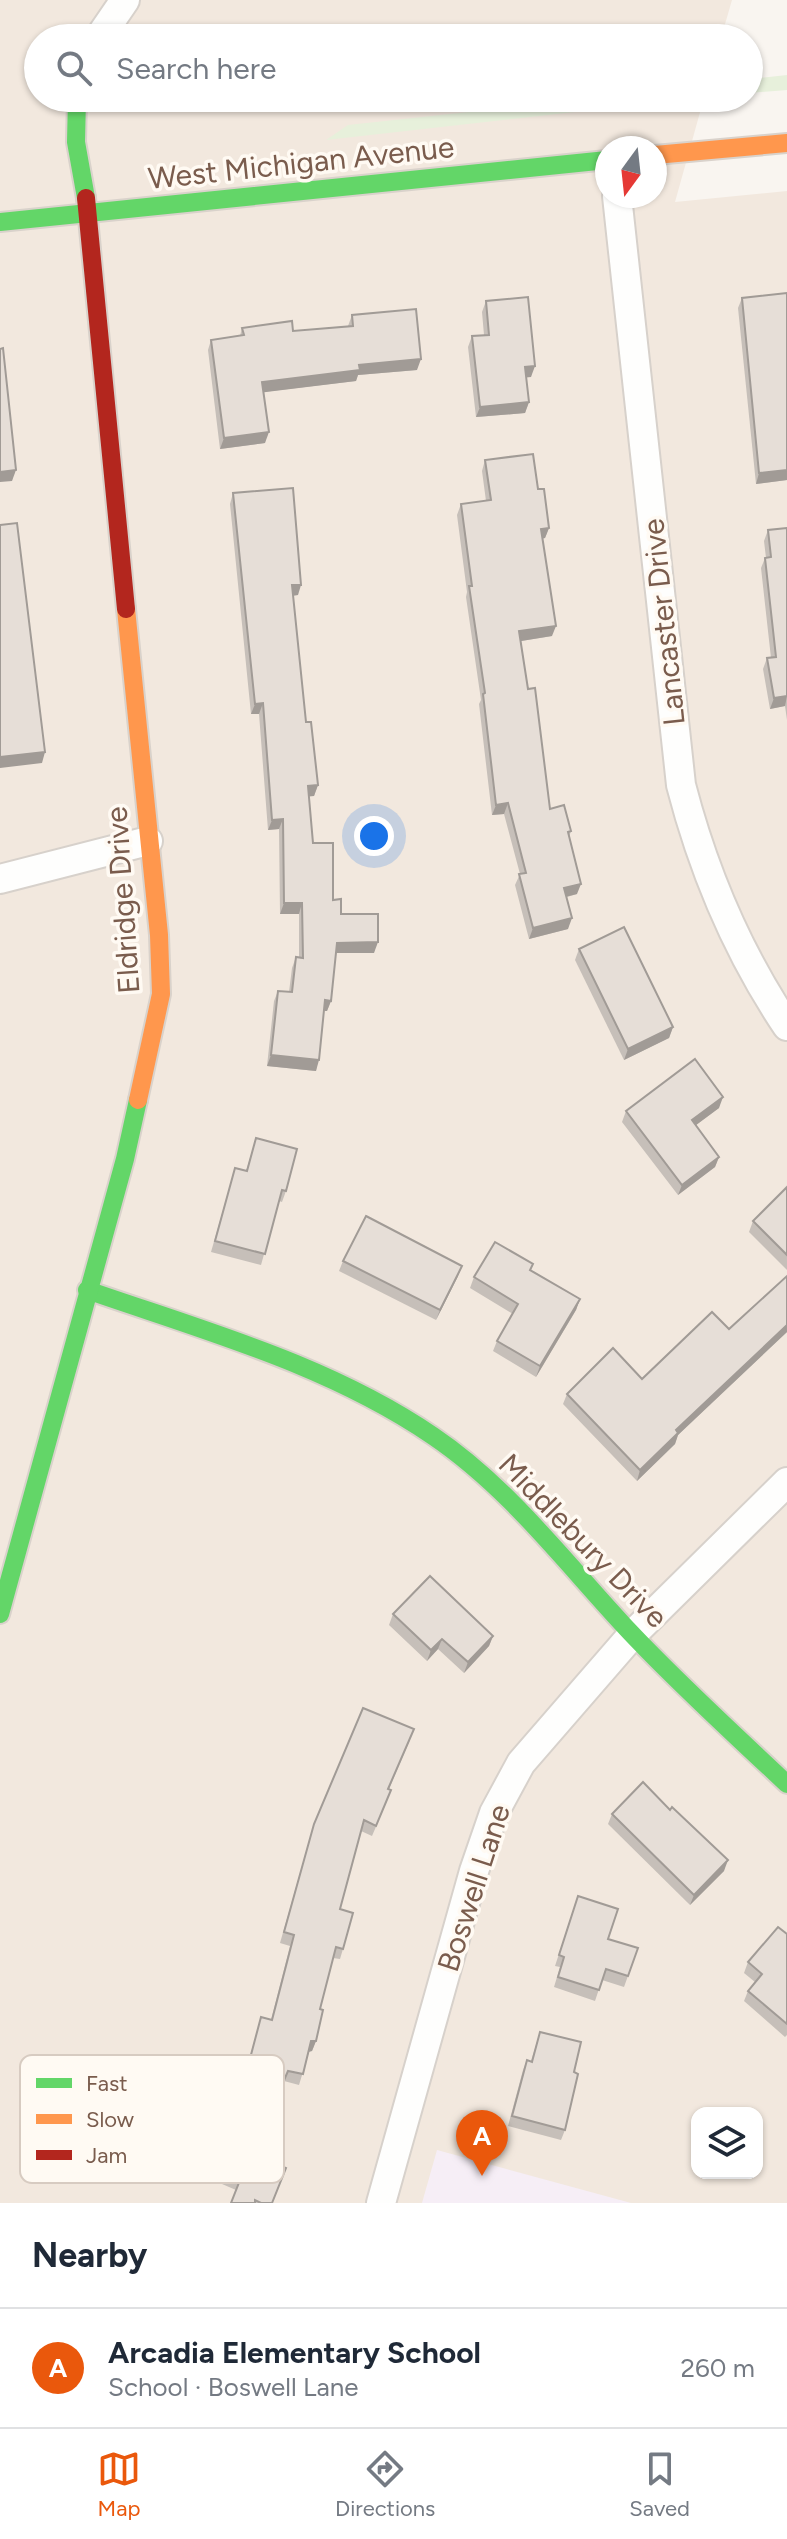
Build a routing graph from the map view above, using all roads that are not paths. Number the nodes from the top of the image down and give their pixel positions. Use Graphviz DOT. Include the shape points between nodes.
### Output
graph roads {
  1 [pos="125,0"];
  2 [pos="109,24"];
  3 [pos="77,112"];
  4 [pos="787,143"];
  5 [pos="667,154"];
  6 [pos="595,161"];
  7 [pos="618,208"];
  8 [pos="88,212"];
  9 [pos="0,222"];
  10 [pos="148,841"];
  11 [pos="0,879"];
  12 [pos="787,1026"];
  13 [pos="87,1290"];
  14 [pos="787,1482"];
  15 [pos="0,1614"];
  16 [pos="632,1635"];
  17 [pos="787,1784"];
  18 [pos="381,2203"];
  1 -- 2 [label="street"];
  3 -- 8 [label="street, Eldridge Drive" via="76,142"];
  4 -- 5 [label="street"];
  6 -- 8 [label="street, West Michigan Avenue"];
  7 -- 12 [label="street, Lancaster Drive" via="681,785 696,843 741,948"];
  8 -- 9 [label="street, West Michigan Avenue"];
  8 -- 10 [label="street, Eldridge Drive"];
  10 -- 11 [label="street"];
  10 -- 13 [label="street, Eldridge Drive" via="161,994 125,1159"];
  13 -- 15 [label="street, Eldridge Drive"];
  13 -- 16 [label="street, Middlebury Drive" via="284,1359 353,1390 431,1435 492,1482"];
  14 -- 16 [label="street, Boswell Lane"];
  16 -- 17 [label="street, Middlebury Drive"];
  16 -- 18 [label="street, Boswell Lane" via="521,1763 494,1813"];
}
